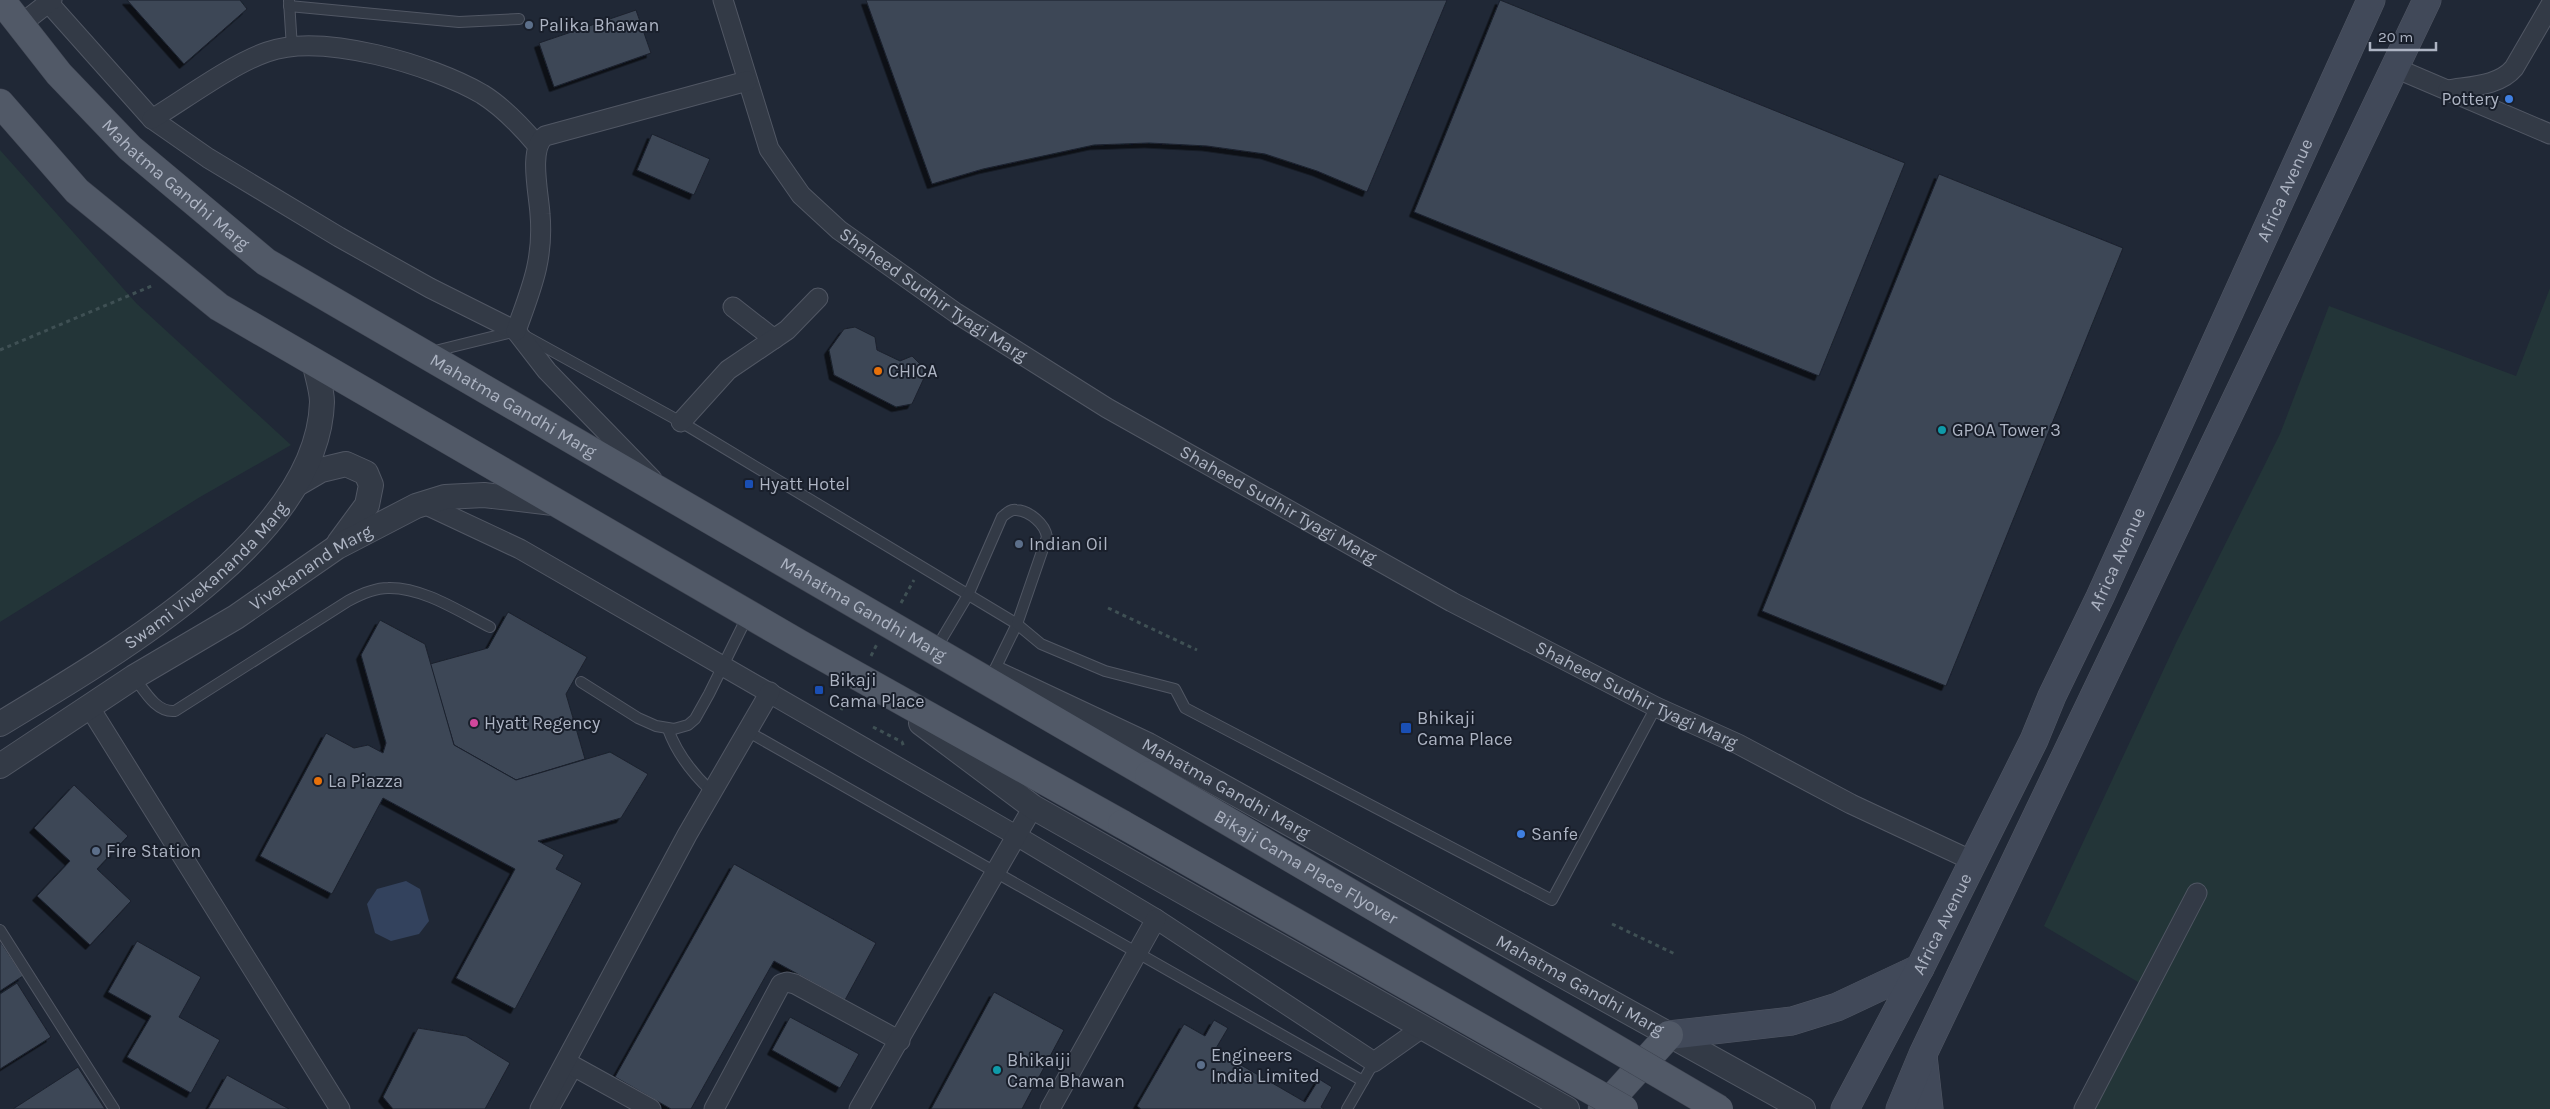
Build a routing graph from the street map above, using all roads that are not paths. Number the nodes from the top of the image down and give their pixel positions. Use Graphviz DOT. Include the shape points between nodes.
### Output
graph roads {
  1 [pos="1,0"];
  2 [pos="723,0"];
  3 [pos="2371,0"];
  4 [pos="2427,0"];
  5 [pos="49,1"];
  6 [pos="289,3"];
  7 [pos="2550,6"];
  8 [pos="519,19"];
  9 [pos="21,24"];
  10 [pos="292,48"];
  11 [pos="2393,67"];
  12 [pos="747,81"];
  13 [pos="2448,90"];
  14 [pos="0,102"];
  15 [pos="152,119"];
  16 [pos="2550,134"];
  17 [pos="537,145"];
  18 [pos="818,298"];
  19 [pos="733,307"];
  20 [pos="516,331"];
  21 [pos="774,339"];
  22 [pos="423,354"];
  23 [pos="315,365"];
  24 [pos="681,422"];
  25 [pos="297,484"];
  26 [pos="668,496"];
  27 [pos="553,502"];
  28 [pos="424,504"];
  29 [pos="337,547"];
  30 [pos="968,595"];
  31 [pos="748,615"];
  32 [pos="1017,624"];
  33 [pos="890,625"];
  34 [pos="490,627"];
  35 [pos="937,647"];
  36 [pos="723,665"];
  37 [pos="867,668"];
  38 [pos="993,672"];
  39 [pos="134,677"];
  40 [pos="581,682"];
  41 [pos="770,692"];
  42 [pos="1656,707"];
  43 [pos="90,708"];
  44 [pos="0,724"];
  45 [pos="668,729"];
  46 [pos="747,731"];
  47 [pos="0,766"];
  48 [pos="711,791"];
  49 [pos="1033,807"];
  50 [pos="1017,836"];
  51 [pos="1975,862"];
  52 [pos="996,873"];
  53 [pos="2197,893"];
  54 [pos="1156,919"];
  55 [pos="0,930"];
  56 [pos="1137,953"];
  57 [pos="1920,968"];
  58 [pos="1422,1028"];
  59 [pos="1670,1035"];
  60 [pos="900,1041"];
  61 [pos="1923,1054"];
  62 [pos="1374,1062"];
  63 [pos="572,1065"];
  64 [pos="1363,1081"];
  65 [pos="114,1109"];
  66 [pos="340,1109"];
  67 [pos="540,1109"];
  68 [pos="554,1109"];
  69 [pos="651,1109"];
  70 [pos="714,1109"];
  71 [pos="859,1109"];
  72 [pos="1050,1109"];
  73 [pos="1347,1109"];
  74 [pos="1567,1109"];
  75 [pos="1602,1109"];
  76 [pos="1624,1109"];
  77 [pos="1719,1109"];
  78 [pos="1803,1109"];
  79 [pos="1845,1109"];
  80 [pos="1900,1109"];
  81 [pos="1929,1109"];
  82 [pos="2084,1109"];
  1 -- 9 [label="main road, Mahatma Gandhi Marg"];
  2 -- 12 [label="street, Shaheed Sudhir Tyagi Marg"];
  3 -- 51 [label="main road, Africa Avenue" via="2100,597"];
  4 -- 11 [label="main road, Africa Avenue"];
  5 -- 9 [label="street"];
  5 -- 15 [label="street"];
  6 -- 8 [label="lane" via="459,22"];
  6 -- 10 [label="lane"];
  7 -- 13 [label="street" via="2507,77 2496,82"];
  9 -- 22 [label="main road, Mahatma Gandhi Marg" via="59,74 130,148 266,262"];
  10 -- 15 [label="street" via="267,52"];
  10 -- 17 [label="street" via="309,45 385,56 438,73 482,94 515,120"];
  11 -- 13 [label="street"];
  11 -- 61 [label="main road, Africa Avenue"];
  12 -- 17 [label="street" via="545,136"];
  12 -- 42 [label="street, Shaheed Sudhir Tyagi Marg" via="770,149 801,195 839,230 956,313 1107,408 1214,470 1452,602"];
  13 -- 16 [label="street"];
  14 -- 23 [label="main road" via="77,191 219,308"];
  15 -- 20 [label="street" via="208,158 339,237"];
  17 -- 20 [label="street" via="541,254"];
  18 -- 21 [label="street"];
  19 -- 21 [label="street"];
  20 -- 22 [label="lane"];
  20 -- 24 [label="lane"];
  20 -- 26 [label="street" via="547,371"];
  21 -- 24 [label="street" via="728,370"];
  22 -- 26 [label="main road, Mahatma Gandhi Marg"];
  23 -- 25 [label="street, Swami Vivekananda Marg" via="322,400 319,427 313,451"];
  23 -- 27 [label="main road"];
  24 -- 30 [label="lane"];
  25 -- 29 [label="street" via="321,470 346,464 366,473 371,485 367,505"];
  25 -- 44 [label="street, Swami Vivekananda Marg" via="268,526 198,594 78,676"];
  26 -- 33 [label="main road, Mahatma Gandhi Marg"];
  27 -- 28 [label="street, Vivekanand Marg" via="484,495 446,497"];
  27 -- 31 [label="main road"];
  28 -- 29 [label="street, Vivekanand Marg"];
  28 -- 36 [label="street" via="520,549"];
  29 -- 39 [label="street, Vivekanand Marg" via="236,618"];
  30 -- 32 [label="lane"];
  30 -- 32 [label="lane" via="1002,517 1011,510 1017,510 1043,524 1047,537"];
  30 -- 35 [label="lane"];
  31 -- 36 [label="lane"];
  31 -- 37 [label="main road"];
  32 -- 38 [label="lane"];
  32 -- 42 [label="lane" via="1041,644 1105,671 1175,689 1185,708 1552,900"];
  33 -- 35 [label="street, Mahatma Gandhi Marg"];
  33 -- 77 [label="main road, Bikaji Cama Place Flyover, bridge"];
  34 -- 39 [label="lane" via="422,595 389,587 374,589 348,601 175,711 154,702"];
  35 -- 38 [label="street, Mahatma Gandhi Marg"];
  36 -- 41 [label="street"];
  36 -- 45 [label="lane" via="695,719 688,725"];
  37 -- 49 [label="street"];
  37 -- 76 [label="main road, bridge" via="1122,824"];
  38 -- 59 [label="street, Mahatma Gandhi Marg" via="1148,745"];
  39 -- 43 [label="street, Vivekanand Marg"];
  40 -- 45 [label="lane" via="638,718"];
  41 -- 46 [label="street"];
  41 -- 50 [label="street"];
  42 -- 51 [label="street, Shaheed Sudhir Tyagi Marg" via="1738,744 1850,804"];
  43 -- 47 [label="street"];
  43 -- 66 [label="street"];
  45 -- 48 [label="lane" via="673,744 693,774"];
  46 -- 48 [label="street"];
  46 -- 52 [label="lane"];
  48 -- 63 [label="street"];
  49 -- 50 [label="street"];
  49 -- 58 [label="street"];
  50 -- 52 [label="street"];
  50 -- 54 [label="street"];
  51 -- 57 [label="main road, Africa Avenue"];
  52 -- 56 [label="lane"];
  52 -- 60 [label="street"];
  53 -- 82 [label="street"];
  54 -- 56 [label="street"];
  54 -- 62 [label="street"];
  55 -- 65 [label="lane"];
  56 -- 64 [label="lane"];
  56 -- 72 [label="street"];
  57 -- 59 [label="main road" via="1837,1007 1792,1021"];
  57 -- 79 [label="main road, Africa Avenue"];
  58 -- 62 [label="street"];
  58 -- 74 [label="street"];
  59 -- 75 [label="main road"];
  59 -- 78 [label="street, Mahatma Gandhi Marg"];
  60 -- 70 [label="street" via="795,984 781,984"];
  60 -- 71 [label="street"];
  61 -- 80 [label="main road, Africa Avenue"];
  61 -- 81 [label="main road"];
  62 -- 64 [label="lane"];
  63 -- 67 [label="street"];
  63 -- 68 [label="lane"];
  63 -- 69 [label="street"];
  64 -- 73 [label="lane"];
}
